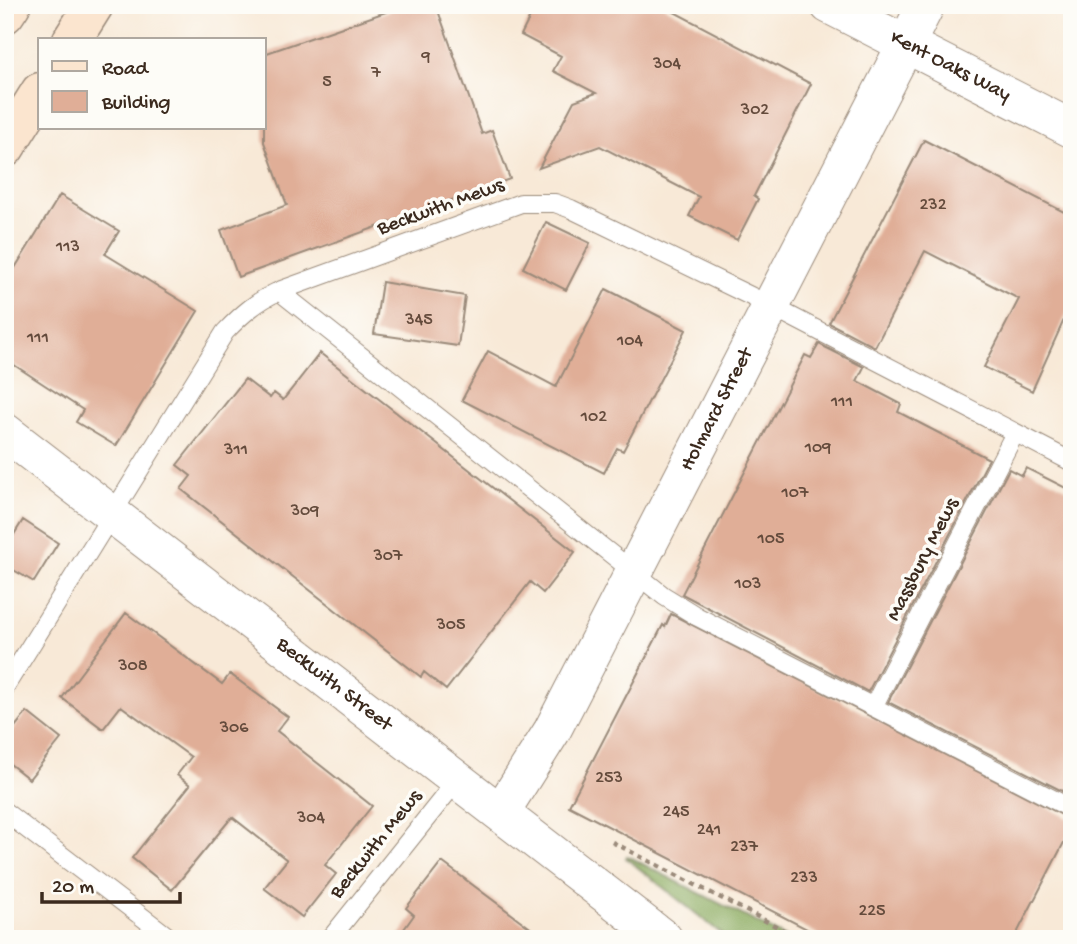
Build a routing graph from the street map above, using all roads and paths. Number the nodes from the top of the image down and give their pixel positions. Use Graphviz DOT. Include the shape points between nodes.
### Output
graph roads {
  1 [pos="11,5"];
  2 [pos="94,5"];
  3 [pos="830,5"];
  4 [pos="926,5"];
  5 [pos="5,14"];
  6 [pos="73,38"];
  7 [pos="906,45"];
  8 [pos="38,95"];
  9 [pos="1072,129"];
  10 [pos="5,148"];
  11 [pos="279,290"];
  12 [pos="769,305"];
  13 [pos="5,432"];
  14 [pos="1015,433"];
  15 [pos="1072,462"];
  16 [pos="113,512"];
  17 [pos="633,573"];
  18 [pos="5,687"];
  19 [pos="873,708"];
  20 [pos="458,779"];
  21 [pos="1072,809"];
  22 [pos="5,812"];
  23 [pos="501,812"];
  24 [pos="600,835"];
  25 [pos="171,939"];
  26 [pos="330,939"];
  27 [pos="664,939"];
  28 [pos="801,939"];
  1 -- 5 [label="street"];
  2 -- 6 [label="street"];
  3 -- 7 [label="street, Kent Oaks Way"];
  4 -- 7 [label="street, Holmard Street"];
  7 -- 9 [label="street, Kent Oaks Way"];
  7 -- 12 [label="street, Holmard Street"];
  8 -- 10 [label="street"];
  11 -- 12 [label="lane, Beckwith Mews" via="521,203 538,202 571,209"];
  11 -- 16 [label="lane, Beckwith Mews" via="257,301 225,332"];
  11 -- 17 [label="lane"];
  12 -- 14 [label="lane"];
  12 -- 17 [label="street, Holmard Street"];
  13 -- 16 [label="street, Beckwith Street"];
  14 -- 15 [label="lane"];
  14 -- 19 [label="lane, Massbury Mews"];
  16 -- 18 [label="lane, Beckwith Mews"];
  16 -- 20 [label="street, Beckwith Street"];
  17 -- 19 [label="lane" via="698,617"];
  17 -- 23 [label="street, Holmard Street" via="552,731"];
  19 -- 21 [label="lane"];
  20 -- 23 [label="street, Beckwith Street"];
  20 -- 26 [label="lane, Beckwith Mews"];
  22 -- 25 [label="lane"];
  23 -- 27 [label="street, Beckwith Street"];
  24 -- 28 [label="path"];
}
